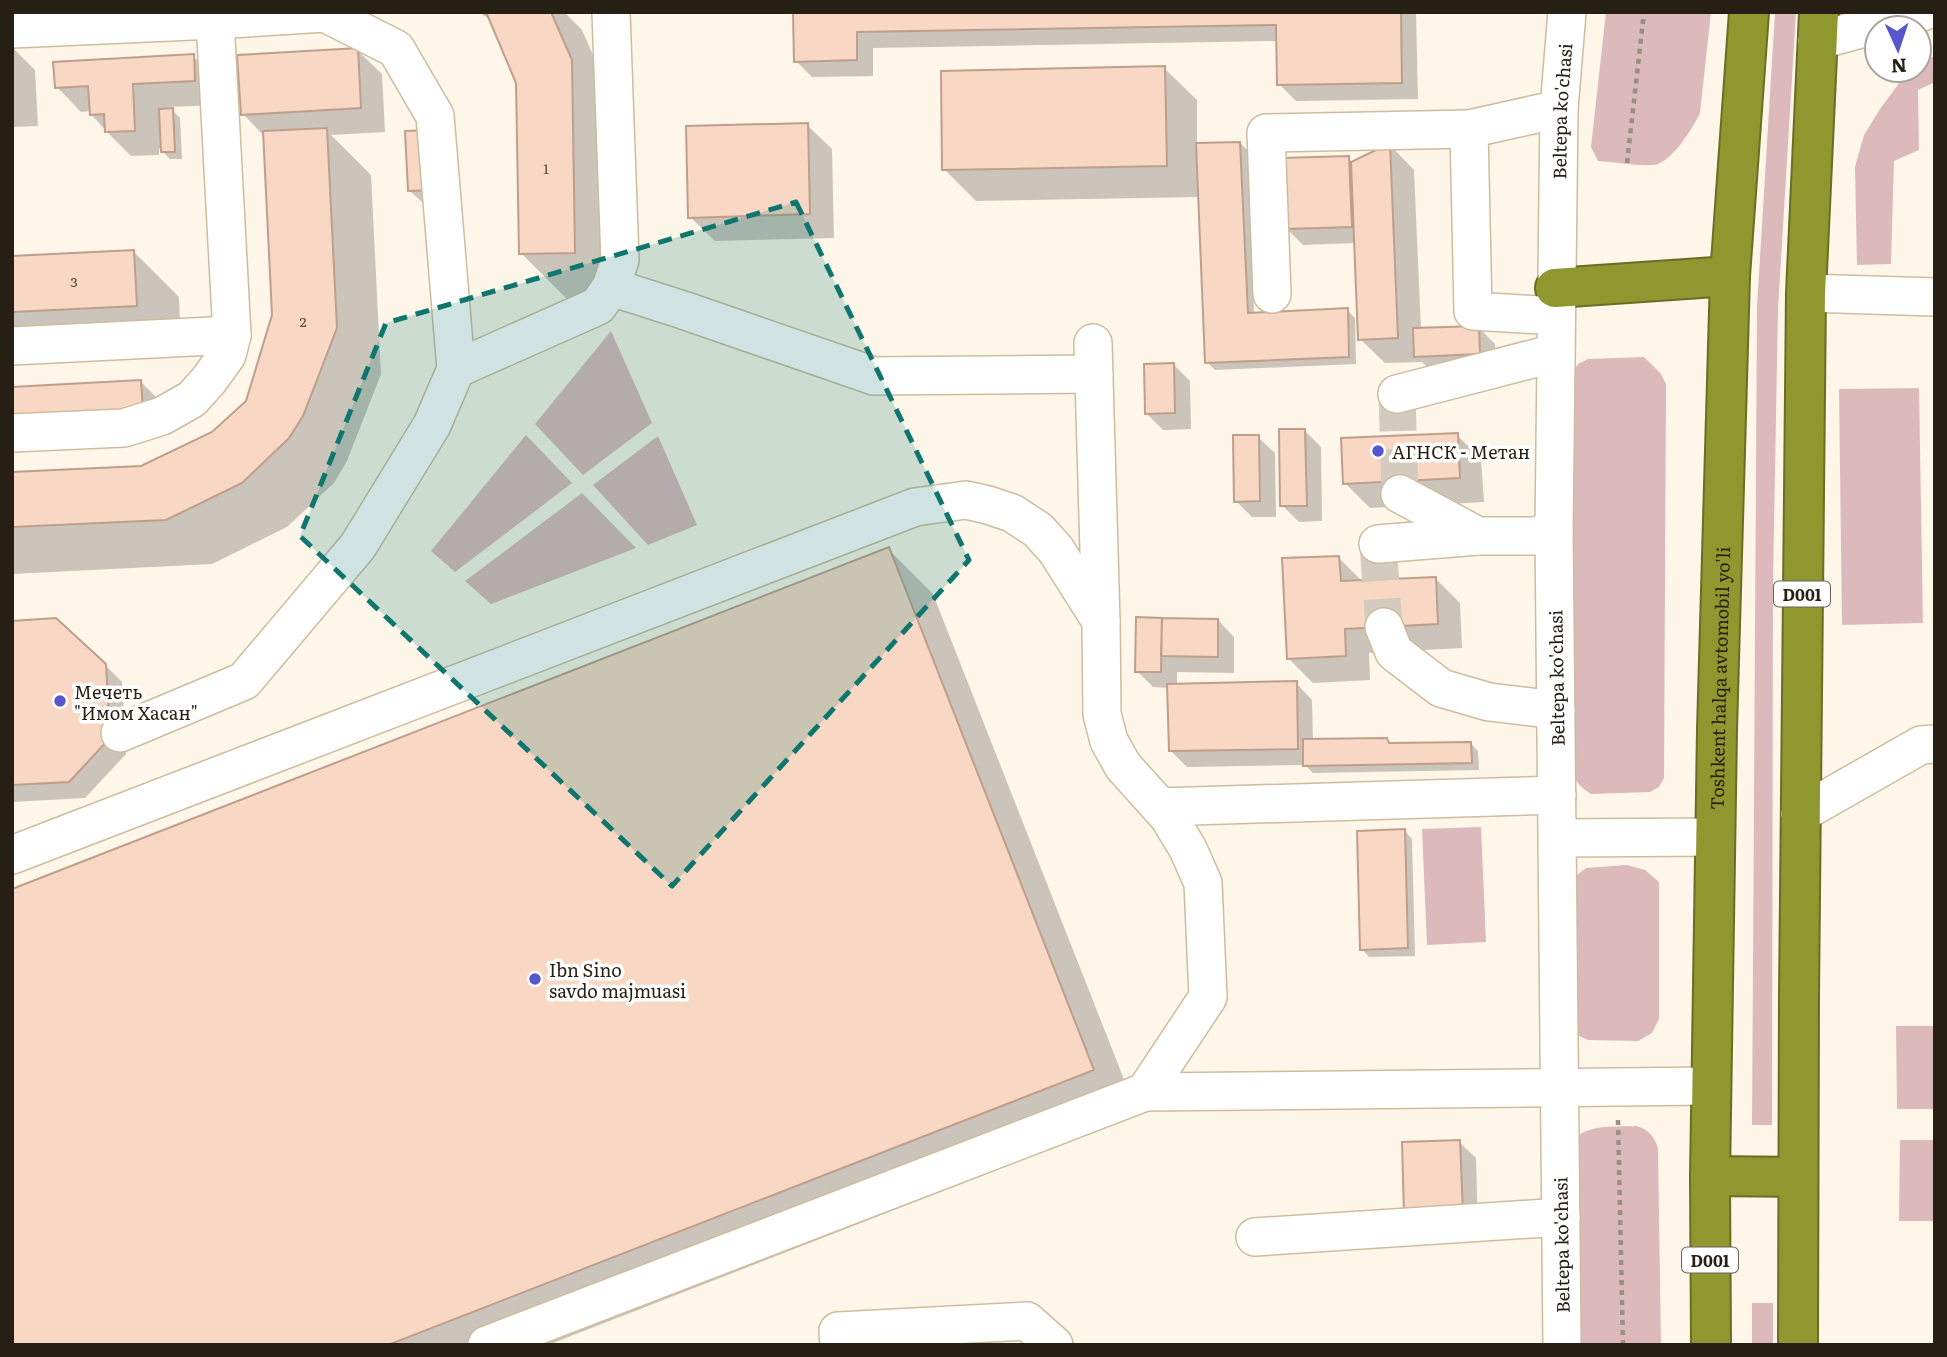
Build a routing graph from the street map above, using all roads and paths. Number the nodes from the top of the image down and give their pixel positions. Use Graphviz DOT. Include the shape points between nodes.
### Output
graph roads {
  1 [pos="611,12"];
  2 [pos="1567,12"];
  3 [pos="1644,12"];
  4 [pos="1749,12"];
  5 [pos="1923,12"];
  6 [pos="215,20"];
  7 [pos="1818,26"];
  8 [pos="12,29"];
  9 [pos="1559,109"];
  10 [pos="1469,128"];
  11 [pos="1627,163"];
  12 [pos="1730,276"];
  13 [pos="611,288"];
  14 [pos="1805,293"];
  15 [pos="1272,294"];
  16 [pos="1935,297"];
  17 [pos="1556,302"];
  18 [pos="232,335"];
  19 [pos="12,346"];
  20 [pos="1555,352"];
  21 [pos="456,369"];
  22 [pos="1397,394"];
  23 [pos="12,433"];
  24 [pos="1400,494"];
  25 [pos="1553,530"];
  26 [pos="1478,536"];
  27 [pos="1378,544"];
  28 [pos="1101,621"];
  29 [pos="1384,627"];
  30 [pos="1556,710"];
  31 [pos="120,733"];
  32 [pos="1935,744"];
  33 [pos="1557,794"];
  34 [pos="1160,807"];
  35 [pos="1800,814"];
  36 [pos="1715,837"];
  37 [pos="1558,838"];
  38 [pos="12,855"];
  39 [pos="1711,1086"];
  40 [pos="1617,1087"];
  41 [pos="1560,1089"];
  42 [pos="1145,1092"];
  43 [pos="1710,1175"];
  44 [pos="1797,1177"];
  45 [pos="1561,1217"];
  46 [pos="1255,1237"];
  47 [pos="487,1345"];
  48 [pos="839,1345"];
  49 [pos="1054,1345"];
  50 [pos="1562,1345"];
  51 [pos="1623,1345"];
  52 [pos="1711,1345"];
  53 [pos="1798,1345"];
  1 -- 13 [label="street" via="620,260"];
  2 -- 9 [label="street, Beltepa ko'chasi"];
  3 -- 11 [label="path"];
  4 -- 12 [label="highway, Toshkent halqa avtomobil yo'li / D001"];
  5 -- 7 [label="street"];
  6 -- 8 [label="street"];
  6 -- 18 [label="street"];
  6 -- 21 [label="street" via="325,13 396,49 435,116"];
  7 -- 14 [label="highway, D001"];
  9 -- 10 [label="street"];
  9 -- 17 [label="street, Beltepa ko'chasi"];
  10 -- 15 [label="street" via="1266,133"];
  10 -- 17 [label="street" via="1473,311"];
  12 -- 17 [label="highway"];
  12 -- 36 [label="highway, Toshkent halqa avtomobil yo'li / D001"];
  13 -- 21 [label="street" via="598,306"];
  13 -- 28 [label="street" via="874,376 1093,358"];
  14 -- 16 [label="street"];
  14 -- 35 [label="highway, D001"];
  17 -- 20 [label="street, Beltepa ko'chasi"];
  18 -- 19 [label="street"];
  18 -- 23 [label="street" via="227,355 209,380 192,398 162,416 124,428"];
  20 -- 22 [label="street"];
  20 -- 25 [label="street, Beltepa ko'chasi"];
  21 -- 31 [label="street" via="432,425 358,546 244,681"];
  24 -- 26 [label="street"];
  25 -- 26 [label="street" via="1535,536"];
  25 -- 30 [label="street, Beltepa ko'chasi"];
  26 -- 27 [label="street"];
  28 -- 34 [label="street" via="1102,714 1109,741 1123,766"];
  28 -- 38 [label="street" via="1056,550 1038,530 1012,513 966,500 915,507"];
  29 -- 30 [label="street" via="1394,652 1441,688 1489,702"];
  30 -- 33 [label="street, Beltepa ko'chasi"];
  32 -- 35 [label="street" via="1921,745"];
  33 -- 34 [label="street"];
  33 -- 37 [label="street, Beltepa ko'chasi"];
  34 -- 42 [label="street" via="1188,849 1203,883 1208,997"];
  35 -- 44 [label="highway, D001"];
  36 -- 37 [label="street"];
  36 -- 39 [label="highway, Toshkent halqa avtomobil yo'li / D001"];
  37 -- 41 [label="street, Beltepa ko'chasi"];
  39 -- 40 [label="street"];
  39 -- 43 [label="highway, Toshkent halqa avtomobil yo'li / D001"];
  40 -- 41 [label="street"];
  40 -- 51 [label="path"];
  41 -- 42 [label="street"];
  41 -- 45 [label="street, Beltepa ko'chasi"];
  42 -- 47 [label="street"];
  43 -- 44 [label="highway"];
  43 -- 52 [label="highway, Toshkent halqa avtomobil yo'li / D001"];
  44 -- 53 [label="highway, D001"];
  45 -- 46 [label="street"];
  45 -- 50 [label="street, Beltepa ko'chasi"];
  48 -- 49 [label="street" via="838,1331 1027,1321"];
}
